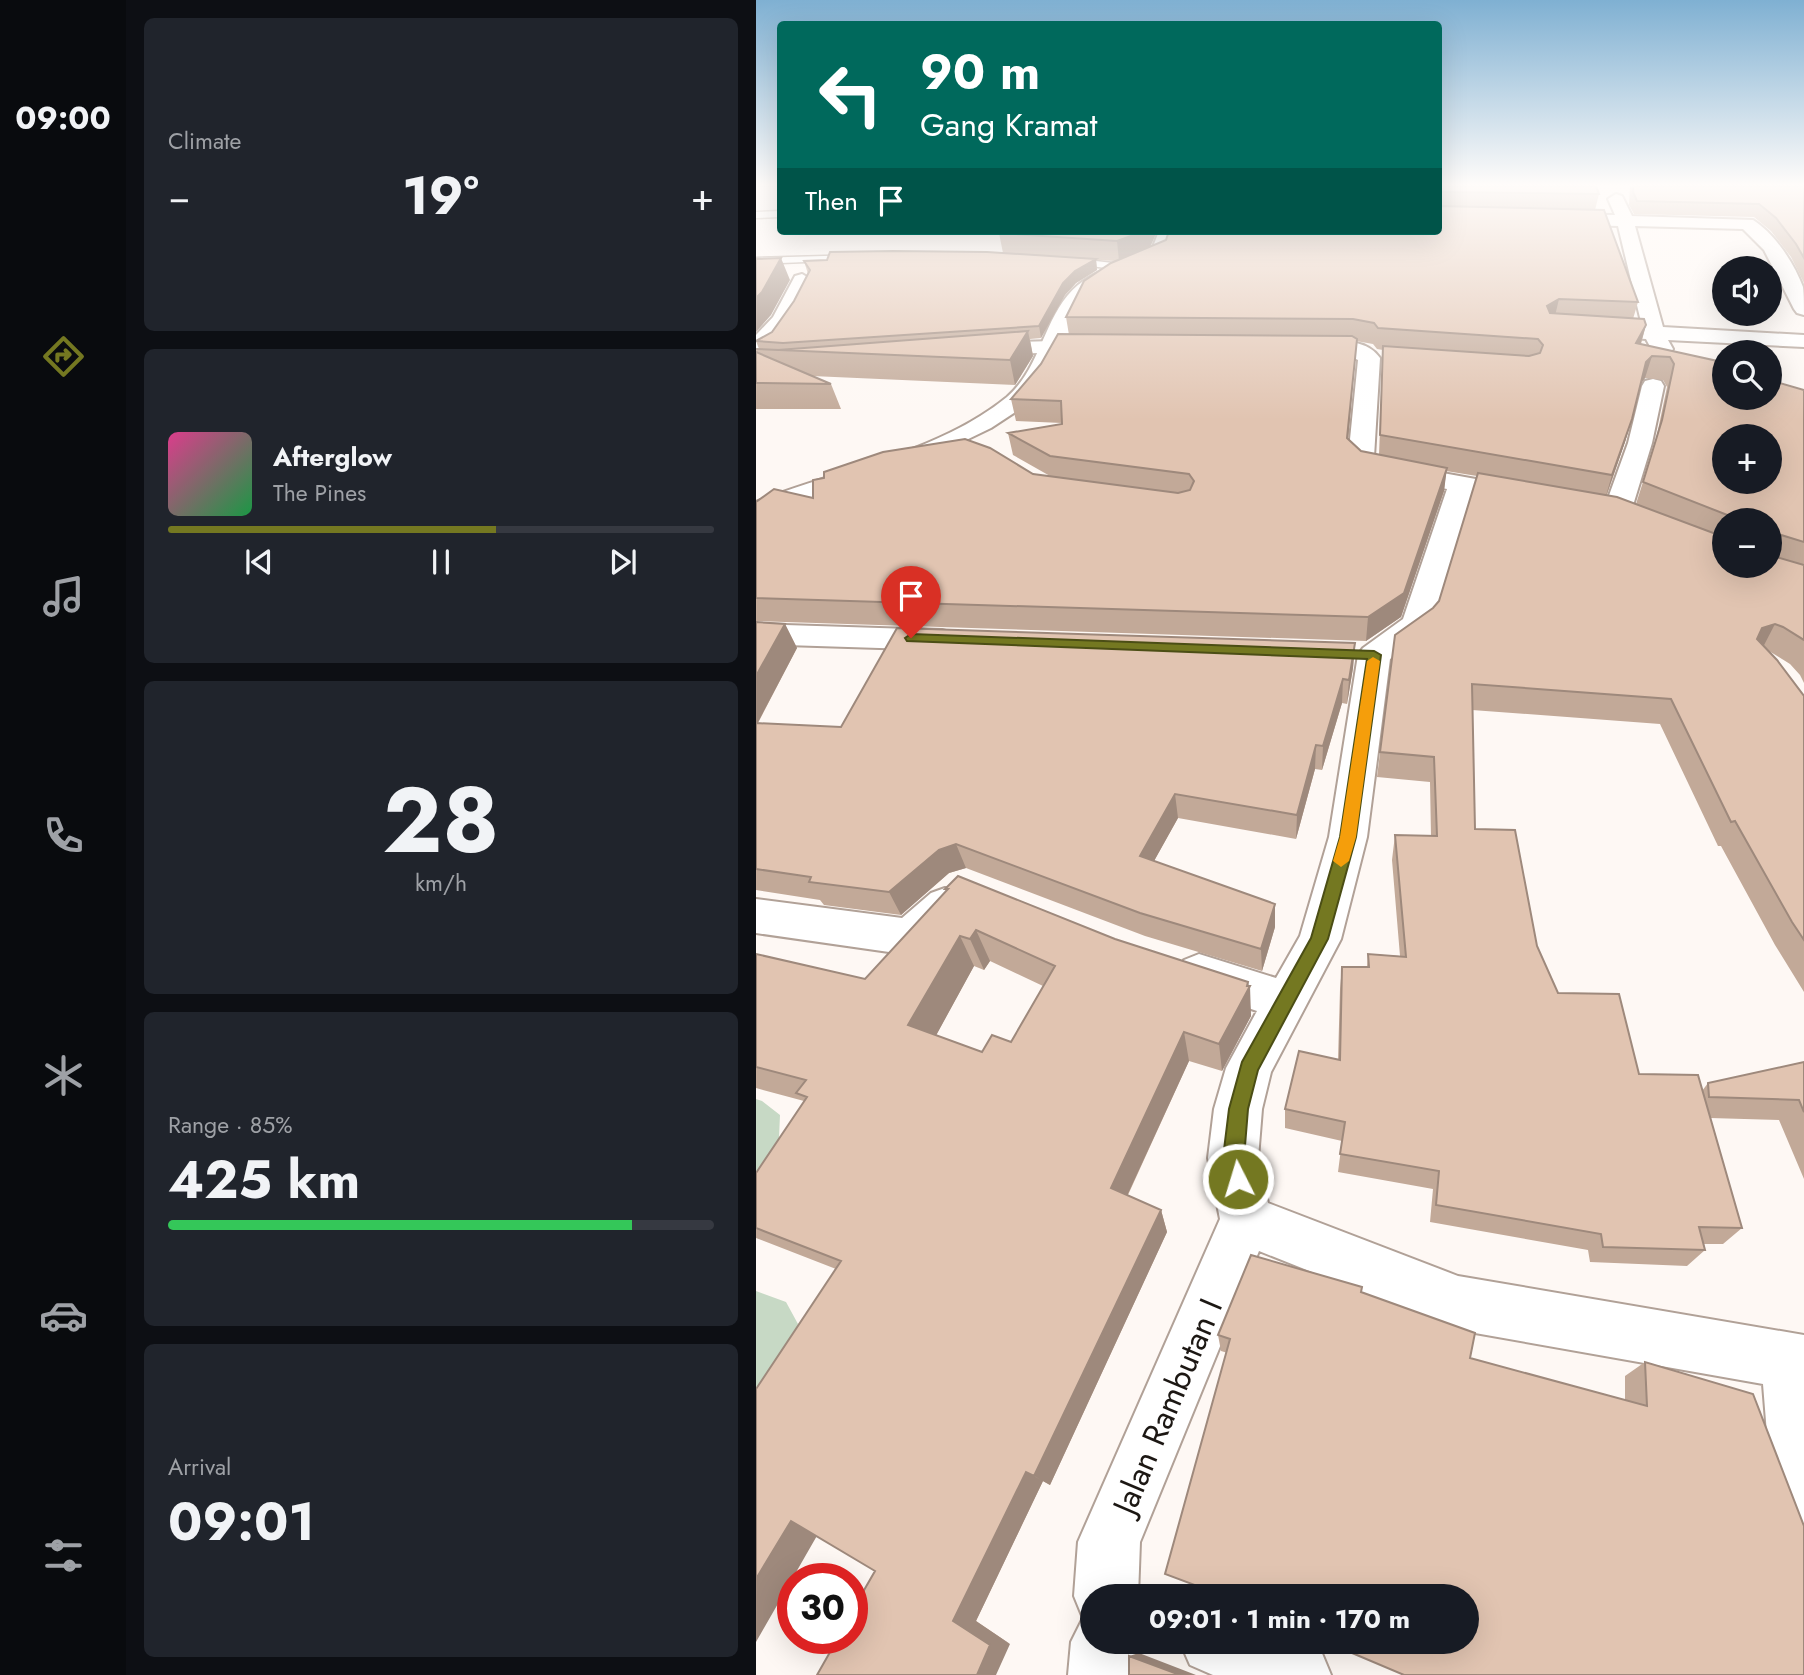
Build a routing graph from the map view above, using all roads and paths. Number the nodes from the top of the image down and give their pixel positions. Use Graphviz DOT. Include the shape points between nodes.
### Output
graph roads {
  1 [pos="1098,264"];
  2 [pos="1139,264"];
  3 [pos="1637,264"];
  4 [pos="1780,264"];
  5 [pos="1130,268"];
  6 [pos="802,280"];
  7 [pos="1804,309"];
  8 [pos="1568,330"];
  9 [pos="1658,341"];
  10 [pos="1804,341"];
  11 [pos="1051,346"];
  12 [pos="1115,347"];
  13 [pos="1282,348"];
  14 [pos="960,350"];
  15 [pos="760,358"];
  16 [pos="1369,358"];
  17 [pos="1396,360"];
  18 [pos="1653,386"];
  19 [pos="1462,485"];
  20 [pos="1552,501"];
  21 [pos="1591,508"];
  22 [pos="756,512"];
  23 [pos="1617,512"];
  24 [pos="1640,522"];
  25 [pos="756,634"];
  26 [pos="978,641"];
  27 [pos="977,891"];
  28 [pos="756,916"];
  29 [pos="1163,961"];
  30 [pos="1287,1001"];
  31 [pos="1246,1220"];
  32 [pos="1797,1362"];
  33 [pos="1804,1508"];
  34 [pos="1107,1584"];
  35 [pos="1103,1654"];
  36 [pos="1244,1654"];
  37 [pos="1102,1675"];
  38 [pos="1297,1675"];
  1 -- 5 [label="lane"];
  2 -- 5 [label="street"];
  3 -- 9 [label="street"];
  4 -- 7 [label="street"];
  5 -- 11 [label="street" via="1077,296"];
  6 -- 15 [label="street"];
  8 -- 9 [label="street"];
  9 -- 10 [label="street"];
  11 -- 12 [label="street"];
  11 -- 14 [label="street"];
  11 -- 22 [label="street" via="1029,388 963,446 815,487"];
  13 -- 16 [label="street" via="1352,349"];
  16 -- 17 [label="street"];
  16 -- 19 [label="street" via="1362,459 1369,467 1384,471"];
  18 -- 23 [label="street"];
  19 -- 20 [label="street"];
  19 -- 30 [label="street" via="1417,624 1360,655 1348,837 1320,939"];
  21 -- 23 [label="street"];
  23 -- 24 [label="street"];
  25 -- 26 [label="street"];
  27 -- 28 [label="street" via="965,886 910,937"];
  29 -- 30 [label="street"];
  30 -- 31 [label="street" via="1249,1068 1238,1109 1233,1158"];
  31 -- 32 [label="street" via="1458,1303"];
  31 -- 34 [label="street, Jalan Rambutan I" via="1109,1542"];
  32 -- 33 [label="street"];
  35 -- 37 [label="street"];
  36 -- 38 [label="street"];
}
